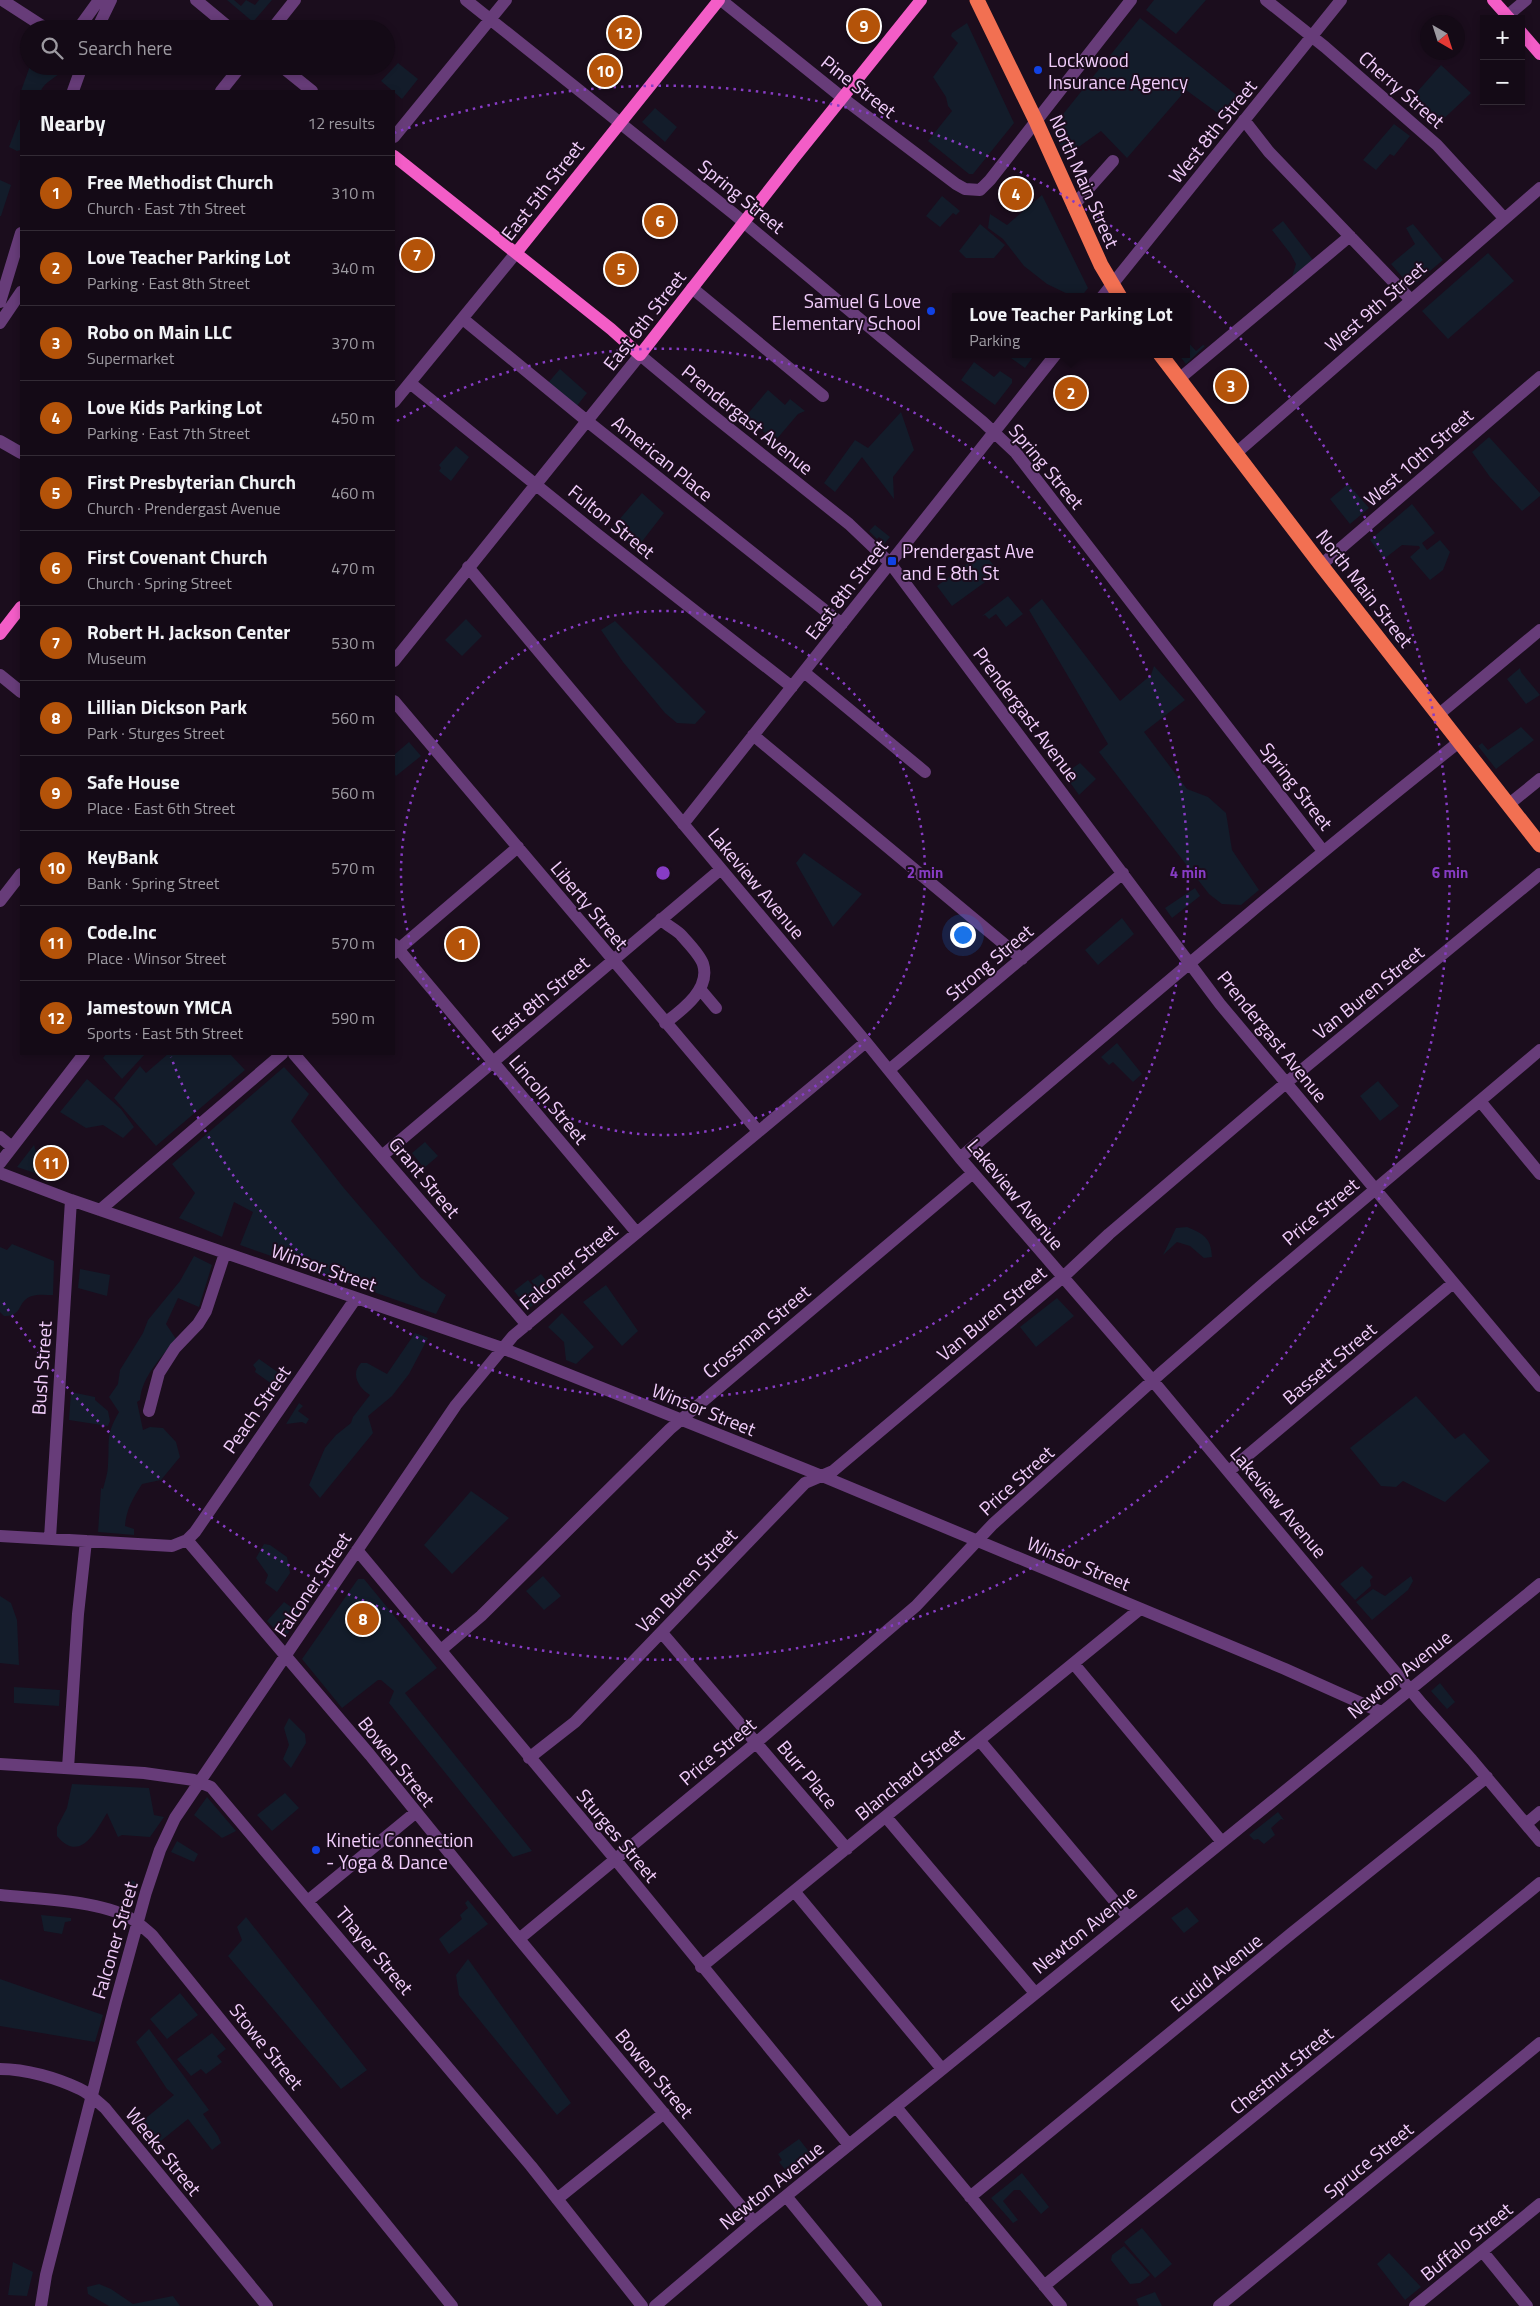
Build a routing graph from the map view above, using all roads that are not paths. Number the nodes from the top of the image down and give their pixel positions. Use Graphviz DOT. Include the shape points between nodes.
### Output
graph roads {
  1 [pos="2,0"];
  2 [pos="99,0"];
  3 [pos="111,0"];
  4 [pos="196,0"];
  5 [pos="294,0"];
  6 [pos="466,0"];
  7 [pos="506,0"];
  8 [pos="720,0"];
  9 [pos="921,0"];
  10 [pos="1131,0"];
  11 [pos="1266,0"];
  12 [pos="1341,0"];
  13 [pos="1493,0"];
  14 [pos="1526,0"];
  15 [pos="981,4"];
  16 [pos="1506,15"];
  17 [pos="1510,15"];
  18 [pos="33,20"];
  19 [pos="85,20"];
  20 [pos="101,20"];
  21 [pos="220,20"];
  22 [pos="279,20"];
  23 [pos="490,20"];
  24 [pos="1311,36"];
  25 [pos="1525,37"];
  26 [pos="1540,54"];
  27 [pos="79,75"];
  28 [pos="234,75"];
  29 [pos="292,75"];
  30 [pos="73,90"];
  31 [pos="222,90"];
  32 [pos="311,90"];
  33 [pos="844,98"];
  34 [pos="1244,120"];
  35 [pos="1036,121"];
  36 [pos="620,122"];
  37 [pos="395,136"];
  38 [pos="395,157"];
  39 [pos="1113,161"];
  40 [pos="1540,188"];
  41 [pos="1073,206"];
  42 [pos="1504,218"];
  43 [pos="744,222"];
  44 [pos="1350,236"];
  45 [pos="20,239"];
  46 [pos="516,253"];
  47 [pos="692,288"];
  48 [pos="1116,291"];
  49 [pos="20,293"];
  50 [pos="1411,300"];
  51 [pos="0,302"];
  52 [pos="463,318"];
  53 [pos="0,323"];
  54 [pos="640,355"];
  55 [pos="1053,358"];
  56 [pos="1163,358"];
  57 [pos="1540,377"];
  58 [pos="1179,379"];
  59 [pos="410,383"];
  60 [pos="823,396"];
  61 [pos="395,401"];
  62 [pos="587,421"];
  63 [pos="995,432"];
  64 [pos="0,441"];
  65 [pos="20,452"];
  66 [pos="1235,454"];
  67 [pos="536,484"];
  68 [pos="890,563"];
  69 [pos="1321,565"];
  70 [pos="468,567"];
  71 [pos="20,608"];
  72 [pos="842,624"];
  73 [pos="1540,630"];
  74 [pos="0,634"];
  75 [pos="395,660"];
  76 [pos="804,672"];
  77 [pos="0,676"];
  78 [pos="792,687"];
  79 [pos="20,691"];
  80 [pos="395,702"];
  81 [pos="1438,715"];
  82 [pos="753,735"];
  83 [pos="1459,742"];
  84 [pos="925,772"];
  85 [pos="1540,779"];
  86 [pos="1508,805"];
  87 [pos="683,824"];
  88 [pos="1540,845"];
  89 [pos="518,847"];
  90 [pos="1323,851"];
  91 [pos="721,869"];
  92 [pos="1123,873"];
  93 [pos="1540,874"];
  94 [pos="20,875"];
  95 [pos="0,901"];
  96 [pos="661,920"];
  97 [pos="395,949"];
  98 [pos="1022,959"];
  99 [pos="613,961"];
  100 [pos="1190,963"];
  101 [pos="700,989"];
  102 [pos="716,1008"];
  103 [pos="665,1023"];
  104 [pos="866,1042"];
  105 [pos="1540,1050"];
  106 [pos="83,1055"];
  107 [pos="281,1055"];
  108 [pos="295,1055"];
  109 [pos="493,1062"];
  110 [pos="889,1070"];
  111 [pos="1286,1083"];
  112 [pos="1480,1101"];
  113 [pos="758,1131"];
  114 [pos="0,1137"];
  115 [pos="12,1147"];
  116 [pos="383,1155"];
  117 [pos="960,1158"];
  118 [pos="0,1162"];
  119 [pos="0,1173"];
  120 [pos="973,1173"];
  121 [pos="1540,1174"];
  122 [pos="1376,1189"];
  123 [pos="71,1200"];
  124 [pos="100,1210"];
  125 [pos="637,1233"];
  126 [pos="225,1253"];
  127 [pos="1062,1278"];
  128 [pos="1452,1284"];
  129 [pos="356,1298"];
  130 [pos="527,1325"];
  131 [pos="502,1348"];
  132 [pos="1153,1381"];
  133 [pos="1540,1386"];
  134 [pos="149,1411"];
  135 [pos="681,1420"];
  136 [pos="1229,1471"];
  137 [pos="822,1476"];
  138 [pos="0,1536"];
  139 [pos="50,1538"];
  140 [pos="187,1540"];
  141 [pos="86,1541"];
  142 [pos="978,1541"];
  143 [pos="357,1550"];
  144 [pos="1540,1584"];
  145 [pos="1140,1608"];
  146 [pos="662,1633"];
  147 [pos="441,1650"];
  148 [pos="285,1656"];
  149 [pos="1074,1664"];
  150 [pos="1410,1690"];
  151 [pos="1381,1712"];
  152 [pos="980,1741"];
  153 [pos="757,1742"];
  154 [pos="529,1758"];
  155 [pos="0,1764"];
  156 [pos="68,1768"];
  157 [pos="1487,1777"];
  158 [pos="200,1782"];
  159 [pos="1540,1812"];
  160 [pos="416,1813"];
  161 [pos="886,1817"];
  162 [pos="1526,1824"];
  163 [pos="1540,1841"];
  164 [pos="1222,1842"];
  165 [pos="847,1849"];
  166 [pos="615,1859"];
  167 [pos="1540,1883"];
  168 [pos="794,1891"];
  169 [pos="0,1895"];
  170 [pos="309,1900"];
  171 [pos="1128,1917"];
  172 [pos="138,1923"];
  173 [pos="519,1939"];
  174 [pos="701,1966"];
  175 [pos="1035,1993"];
  176 [pos="1540,2043"];
  177 [pos="0,2068"];
  178 [pos="942,2069"];
  179 [pos="92,2097"];
  180 [pos="896,2107"];
  181 [pos="664,2113"];
  182 [pos="849,2145"];
  183 [pos="786,2196"];
  184 [pos="970,2197"];
  185 [pos="557,2199"];
  186 [pos="1540,2204"];
  187 [pos="754,2222"];
  188 [pos="1483,2252"];
  189 [pos="1044,2286"];
  190 [pos="42,2306"];
  191 [pos="267,2306"];
  192 [pos="452,2306"];
  193 [pos="642,2306"];
  194 [pos="655,2306"];
  195 [pos="876,2306"];
  196 [pos="1061,2306"];
  197 [pos="1219,2306"];
  198 [pos="1415,2306"];
  199 [pos="1527,2306"];
  1 -- 18 [label="street"];
  2 -- 19 [label="street"];
  3 -- 20 [label="street"];
  4 -- 21 [label="street"];
  5 -- 22 [label="street"];
  6 -- 23 [label="street, Spring Street"];
  7 -- 23 [label="street"];
  8 -- 33 [label="street, Pine Street"];
  8 -- 36 [label="main road, East 5th Street"];
  9 -- 33 [label="main road, East 6th Street"];
  10 -- 35 [label="street"];
  11 -- 24 [label="street, Cherry Street"];
  12 -- 24 [label="street, West 8th Street"];
  13 -- 16 [label="main road"];
  14 -- 17 [label="street"];
  15 -- 35 [label="highway, North Main Street"];
  23 -- 36 [label="street, Spring Street"];
  23 -- 37 [label="street"];
  24 -- 34 [label="street, West 8th Street"];
  24 -- 42 [label="street, Cherry Street" via="1437,145"];
  25 -- 26 [label="main road"];
  27 -- 30 [label="street"];
  28 -- 31 [label="street"];
  29 -- 32 [label="street"];
  33 -- 35 [label="street, Pine Street" via="965,189 980,190"];
  33 -- 43 [label="main road, East 6th Street"];
  34 -- 44 [label="street"];
  34 -- 48 [label="street, West 8th Street"];
  35 -- 41 [label="highway, North Main Street"];
  36 -- 43 [label="street, Spring Street"];
  36 -- 46 [label="main road, East 5th Street"];
  38 -- 46 [label="main road, Prendergast Avenue"];
  39 -- 41 [label="street"];
  40 -- 42 [label="street, West 9th Street"];
  41 -- 48 [label="highway, North Main Street"];
  42 -- 50 [label="street, West 9th Street"];
  43 -- 47 [label="main road, East 6th Street"];
  43 -- 63 [label="street, Spring Street"];
  44 -- 50 [label="street"];
  44 -- 58 [label="street"];
  45 -- 51 [label="street"];
  46 -- 52 [label="street, East 5th Street"];
  46 -- 54 [label="main road, Prendergast Avenue"];
  47 -- 54 [label="main road, East 6th Street"];
  47 -- 60 [label="street"];
  49 -- 53 [label="street"];
  50 -- 66 [label="street, West 9th Street"];
  52 -- 59 [label="street, East 5th Street"];
  52 -- 62 [label="street, American Place"];
  54 -- 62 [label="street, East 6th Street"];
  54 -- 68 [label="street, Prendergast Avenue" via="849,524"];
  55 -- 63 [label="street, East 8th Street"];
  56 -- 58 [label="highway, North Main Street"];
  57 -- 69 [label="street, West 10th Street"];
  58 -- 66 [label="highway, North Main Street"];
  59 -- 61 [label="street, East 5th Street"];
  59 -- 67 [label="street, Fulton Street"];
  62 -- 67 [label="street, East 6th Street"];
  62 -- 72 [label="street, American Place"];
  63 -- 68 [label="street, East 8th Street"];
  63 -- 90 [label="street, Spring Street" via="1017,454"];
  64 -- 65 [label="street"];
  66 -- 69 [label="highway, North Main Street"];
  67 -- 70 [label="street, East 6th Street"];
  67 -- 78 [label="street, Fulton Street"];
  68 -- 72 [label="street, East 8th Street"];
  68 -- 92 [label="street, Prendergast Avenue"];
  69 -- 81 [label="highway, North Main Street"];
  70 -- 75 [label="street, East 6th Street"];
  70 -- 87 [label="street, Lakeview Avenue"];
  71 -- 74 [label="main road"];
  72 -- 76 [label="street, East 8th Street"];
  73 -- 81 [label="street"];
  76 -- 78 [label="street, East 8th Street"];
  76 -- 84 [label="street"];
  77 -- 79 [label="street"];
  78 -- 82 [label="street, East 8th Street"];
  80 -- 89 [label="street, Liberty Street"];
  81 -- 83 [label="highway, North Main Street"];
  82 -- 87 [label="street, East 8th Street"];
  82 -- 98 [label="street"];
  83 -- 86 [label="highway, North Main Street"];
  83 -- 90 [label="street"];
  85 -- 86 [label="street"];
  86 -- 88 [label="highway, North Main Street"];
  87 -- 91 [label="street, Lakeview Avenue"];
  89 -- 97 [label="street"];
  89 -- 99 [label="street, Liberty Street"];
  90 -- 100 [label="street"];
  91 -- 96 [label="street, East 8th Street"];
  91 -- 104 [label="street, Lakeview Avenue"];
  92 -- 98 [label="street, Strong Street"];
  92 -- 100 [label="street, Prendergast Avenue"];
  93 -- 111 [label="street, Van Buren Street"];
  94 -- 95 [label="street"];
  96 -- 99 [label="street, East 8th Street"];
  96 -- 101 [label="street" via="681,934 701,960 705,971"];
  97 -- 109 [label="street, Lincoln Street"];
  98 -- 110 [label="street, Strong Street"];
  99 -- 103 [label="street, Liberty Street"];
  99 -- 109 [label="street, East 8th Street"];
  100 -- 111 [label="street, Prendergast Avenue"];
  100 -- 117 [label="street"];
  101 -- 102 [label="street"];
  101 -- 103 [label="street"];
  103 -- 113 [label="street, Liberty Street"];
  104 -- 110 [label="street, Lakeview Avenue"];
  104 -- 113 [label="street, Falconer Street"];
  105 -- 112 [label="street, Price Street"];
  106 -- 115 [label="street"];
  107 -- 124 [label="street"];
  108 -- 116 [label="street, Grant Street"];
  109 -- 116 [label="street, East 8th Street"];
  109 -- 125 [label="street, Lincoln Street"];
  110 -- 117 [label="street, Lakeview Avenue"];
  111 -- 122 [label="street, Prendergast Avenue"];
  111 -- 127 [label="street, Van Buren Street"];
  112 -- 121 [label="street"];
  112 -- 122 [label="street, Price Street"];
  113 -- 125 [label="street, Falconer Street"];
  114 -- 115 [label="street"];
  115 -- 118 [label="street"];
  116 -- 130 [label="street, Grant Street"];
  117 -- 120 [label="street, Lakeview Avenue"];
  119 -- 123 [label="street, Winsor Street"];
  120 -- 127 [label="street, Lakeview Avenue"];
  120 -- 135 [label="street, Crossman Street"];
  122 -- 128 [label="street, Prendergast Avenue"];
  122 -- 132 [label="street, Price Street"];
  123 -- 124 [label="street, Winsor Street"];
  123 -- 139 [label="street, Bush Street"];
  124 -- 126 [label="street, Winsor Street"];
  125 -- 130 [label="street, Falconer Street"];
  126 -- 129 [label="street, Winsor Street"];
  126 -- 134 [label="street" via="206,1311 159,1373"];
  127 -- 132 [label="street, Lakeview Avenue"];
  127 -- 137 [label="street, Van Buren Street" via="831,1472"];
  128 -- 133 [label="street, Prendergast Avenue"];
  128 -- 136 [label="street, Bassett Street"];
  129 -- 131 [label="street, Winsor Street"];
  129 -- 140 [label="street, Peach Street"];
  130 -- 131 [label="street, Falconer Street"];
  131 -- 135 [label="street, Winsor Street"];
  131 -- 143 [label="street, Falconer Street" via="456,1405"];
  132 -- 136 [label="street, Lakeview Avenue"];
  132 -- 142 [label="street, Price Street"];
  135 -- 137 [label="street, Winsor Street"];
  135 -- 147 [label="street, Crossman Street" via="481,1616"];
  136 -- 150 [label="street, Lakeview Avenue"];
  137 -- 142 [label="street, Winsor Street"];
  137 -- 146 [label="street, Van Buren Street" via="806,1483"];
  138 -- 139 [label="street"];
  139 -- 141 [label="street"];
  140 -- 141 [label="street" via="172,1546"];
  140 -- 148 [label="street, Bowen Street"];
  141 -- 156 [label="street"];
  142 -- 145 [label="street, Winsor Street"];
  142 -- 153 [label="street, Price Street" via="916,1606"];
  143 -- 147 [label="street, Sturges Street"];
  143 -- 148 [label="street, Falconer Street"];
  144 -- 150 [label="street, Newton Avenue"];
  145 -- 149 [label="street, Blanchard Street"];
  145 -- 151 [label="street, Winsor Street"];
  146 -- 153 [label="street, Burr Place"];
  146 -- 154 [label="street, Van Buren Street" via="575,1722"];
  147 -- 154 [label="street, Sturges Street"];
  148 -- 158 [label="street, Falconer Street"];
  148 -- 160 [label="street, Bowen Street"];
  149 -- 152 [label="street, Blanchard Street"];
  149 -- 164 [label="street"];
  150 -- 151 [label="street, Newton Avenue"];
  150 -- 157 [label="street, Lakeview Avenue"];
  151 -- 164 [label="street, Newton Avenue"];
  152 -- 161 [label="street, Blanchard Street"];
  152 -- 171 [label="street"];
  153 -- 165 [label="street, Burr Place"];
  153 -- 166 [label="street, Price Street"];
  154 -- 166 [label="street, Sturges Street"];
  155 -- 156 [label="street, Thayer Street"];
  156 -- 158 [label="street, Thayer Street" via="144,1773"];
  157 -- 162 [label="street, Lakeview Avenue"];
  157 -- 184 [label="street, Euclid Avenue"];
  158 -- 170 [label="street, Thayer Street" via="222,1798"];
  158 -- 172 [label="street, Falconer Street" via="175,1818 160,1850"];
  159 -- 162 [label="street"];
  160 -- 170 [label="street"];
  160 -- 173 [label="street, Bowen Street"];
  161 -- 165 [label="street, Blanchard Street"];
  161 -- 175 [label="street"];
  162 -- 163 [label="street, Lakeview Avenue"];
  164 -- 171 [label="street, Newton Avenue"];
  165 -- 168 [label="street, Blanchard Street"];
  166 -- 173 [label="street, Price Street"];
  166 -- 174 [label="street, Sturges Street"];
  167 -- 189 [label="street, Chestnut Street"];
  168 -- 174 [label="street, Blanchard Street"];
  168 -- 178 [label="street"];
  169 -- 172 [label="street, Stowe Street" via="71,1902 113,1911"];
  170 -- 185 [label="street, Thayer Street"];
  171 -- 175 [label="street, Newton Avenue"];
  172 -- 179 [label="street, Falconer Street"];
  172 -- 192 [label="street, Stowe Street" via="182,1970"];
  173 -- 181 [label="street, Bowen Street"];
  174 -- 182 [label="street, Sturges Street"];
  175 -- 178 [label="street, Newton Avenue"];
  176 -- 197 [label="street, Spruce Street"];
  177 -- 179 [label="street, Weeks Street" via="66,2083"];
  178 -- 180 [label="street, Newton Avenue"];
  179 -- 190 [label="street, Falconer Street" via="46,2274"];
  179 -- 191 [label="street, Weeks Street" via="105,2108"];
  180 -- 182 [label="street, Newton Avenue"];
  180 -- 184 [label="street"];
  181 -- 185 [label="street"];
  181 -- 187 [label="street, Bowen Street"];
  182 -- 183 [label="street, Newton Avenue"];
  183 -- 187 [label="street, Newton Avenue"];
  183 -- 195 [label="street"];
  184 -- 189 [label="street"];
  185 -- 193 [label="street, Thayer Street"];
  186 -- 188 [label="street, Buffalo Street"];
  187 -- 194 [label="street, Newton Avenue"];
  188 -- 198 [label="street, Buffalo Street"];
  188 -- 199 [label="street"];
  189 -- 196 [label="street"];
}
